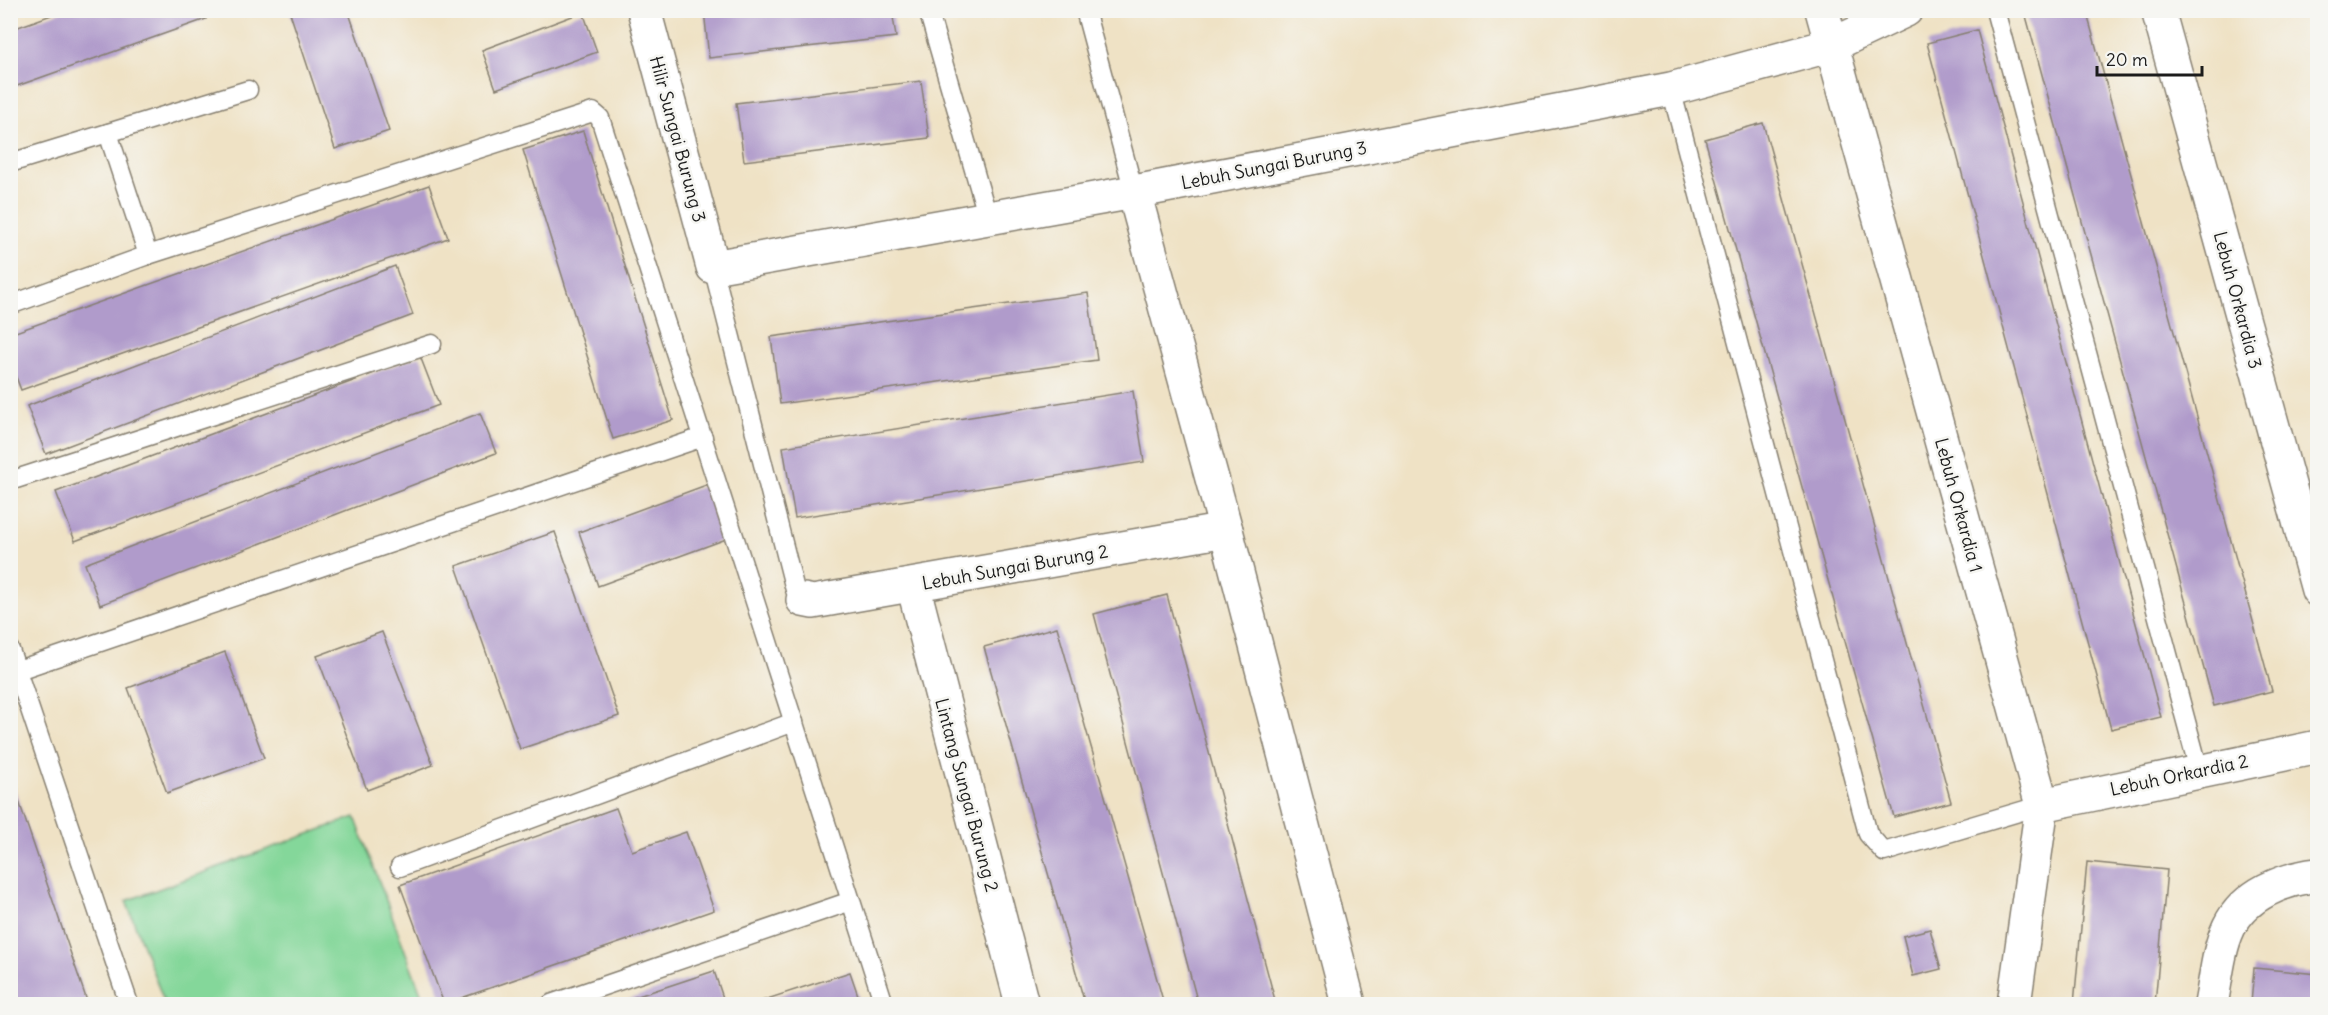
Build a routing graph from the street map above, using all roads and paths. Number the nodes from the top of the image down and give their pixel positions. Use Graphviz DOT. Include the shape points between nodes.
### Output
graph roads {
  1 [pos="644,10"];
  2 [pos="928,10"];
  3 [pos="1085,10"];
  4 [pos="1822,10"];
  5 [pos="1906,10"];
  6 [pos="1995,10"];
  7 [pos="2158,10"];
  8 [pos="1832,45"];
  9 [pos="1671,88"];
  10 [pos="248,90"];
  11 [pos="108,133"];
  12 [pos="10,163"];
  13 [pos="1134,192"];
  14 [pos="988,218"];
  15 [pos="148,255"];
  16 [pos="713,267"];
  17 [pos="10,305"];
  18 [pos="432,344"];
  19 [pos="703,437"];
  20 [pos="10,481"];
  21 [pos="1226,530"];
  22 [pos="913,585"];
  23 [pos="2318,590"];
  24 [pos="803,600"];
  25 [pos="10,650"];
  26 [pos="18,670"];
  27 [pos="794,722"];
  28 [pos="2318,747"];
  29 [pos="2199,770"];
  30 [pos="2042,805"];
  31 [pos="400,867"];
  32 [pos="2318,875"];
  33 [pos="851,901"];
  34 [pos="129,1005"];
  35 [pos="551,1005"];
  36 [pos="884,1005"];
  37 [pos="1022,1005"];
  38 [pos="1349,1005"];
  39 [pos="2014,1005"];
  40 [pos="2211,1005"];
  1 -- 16 [label="street, Hilir Sungai Burung 3"];
  2 -- 14 [label="lane"];
  3 -- 13 [label="lane"];
  4 -- 8 [label="street, Lebuh Orkardia 1"];
  5 -- 8 [label="street, Lebuh Sungai Burung 3"];
  6 -- 29 [label="lane"];
  7 -- 23 [label="street, Lebuh Orkardia 3"];
  8 -- 9 [label="street, Lebuh Sungai Burung 3"];
  8 -- 30 [label="street, Lebuh Orkardia 1"];
  9 -- 13 [label="street, Lebuh Sungai Burung 3"];
  9 -- 30 [label="lane" via="1868,834 1884,852"];
  10 -- 11 [label="lane"];
  11 -- 12 [label="lane"];
  11 -- 15 [label="lane"];
  13 -- 14 [label="street, Lebuh Sungai Burung 3"];
  13 -- 21 [label="street"];
  14 -- 16 [label="street, Lebuh Sungai Burung 3"];
  15 -- 17 [label="lane"];
  15 -- 19 [label="lane" via="593,112 600,118"];
  16 -- 24 [label="lane" via="795,590"];
  18 -- 20 [label="lane"];
  19 -- 26 [label="lane"];
  19 -- 27 [label="lane"];
  21 -- 22 [label="street, Lebuh Sungai Burung 2"];
  21 -- 38 [label="street"];
  22 -- 24 [label="street, Lebuh Sungai Burung 2" via="813,602"];
  22 -- 37 [label="street, Lintang Sungai Burung 2"];
  25 -- 26 [label="lane"];
  26 -- 34 [label="lane"];
  27 -- 31 [label="lane"];
  27 -- 33 [label="lane"];
  28 -- 29 [label="street, Lebuh Orkardia 2"];
  29 -- 30 [label="street, Lebuh Orkardia 2"];
  30 -- 39 [label="street, Lebuh Orkardia 1"];
  32 -- 40 [label="street" via="2295,878 2263,891 2246,905 2229,926"];
  33 -- 35 [label="lane"];
  33 -- 36 [label="lane"];
}
